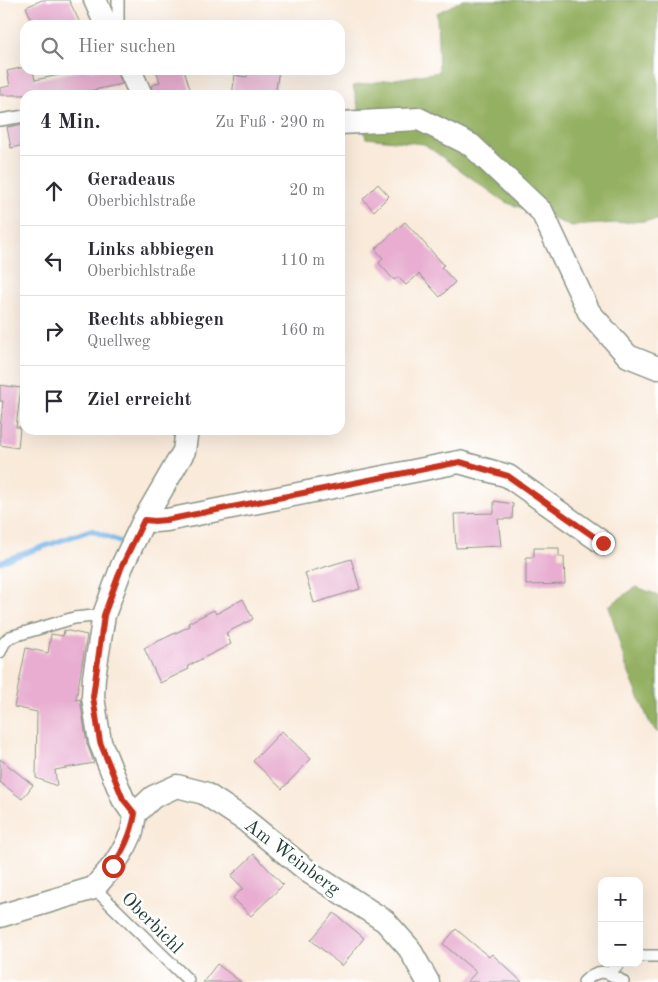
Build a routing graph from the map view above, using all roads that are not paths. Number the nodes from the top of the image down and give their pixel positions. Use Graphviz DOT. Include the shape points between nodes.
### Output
graph roads {
  1 [pos="95,0"];
  2 [pos="118,0"];
  3 [pos="104,20"];
  4 [pos="118,20"];
  5 [pos="132,75"];
  6 [pos="138,90"];
  7 [pos="20,117"];
  8 [pos="0,120"];
  9 [pos="345,123"];
  10 [pos="658,368"];
  11 [pos="186,435"];
  12 [pos="144,520"];
  13 [pos="603,543"];
  14 [pos="104,615"];
  15 [pos="0,652"];
  16 [pos="135,814"];
  17 [pos="94,888"];
  18 [pos="0,916"];
  19 [pos="643,956"];
  20 [pos="658,956"];
  21 [pos="616,967"];
  22 [pos="610,972"];
  23 [pos="188,980"];
  24 [pos="428,982"];
  25 [pos="584,982"];
  26 [pos="624,982"];
  1 -- 3 [label="street"];
  2 -- 4 [label="lane"];
  5 -- 6 [label="street"];
  7 -- 8 [label="lane"];
  9 -- 10 [label="street" via="419,119 471,145 542,212 589,312 628,356"];
  11 -- 12 [label="street" via="184,451"];
  12 -- 13 [label="street" via="166,520 460,462 508,476"];
  12 -- 14 [label="street"];
  14 -- 15 [label="lane" via="74,618 10,637"];
  14 -- 16 [label="street" via="93,697 100,742 123,799"];
  16 -- 17 [label="street" via="125,847"];
  16 -- 24 [label="street, Am Weinberg" via="153,797 177,786 204,793 245,820 309,872 385,921 409,948"];
  17 -- 18 [label="street"];
  17 -- 23 [label="lane, Oberbichl"];
  19 -- 20 [label="lane"];
  21 -- 22 [label="lane"];
  22 -- 25 [label="lane" via="600,972"];
  22 -- 26 [label="lane"];
}
